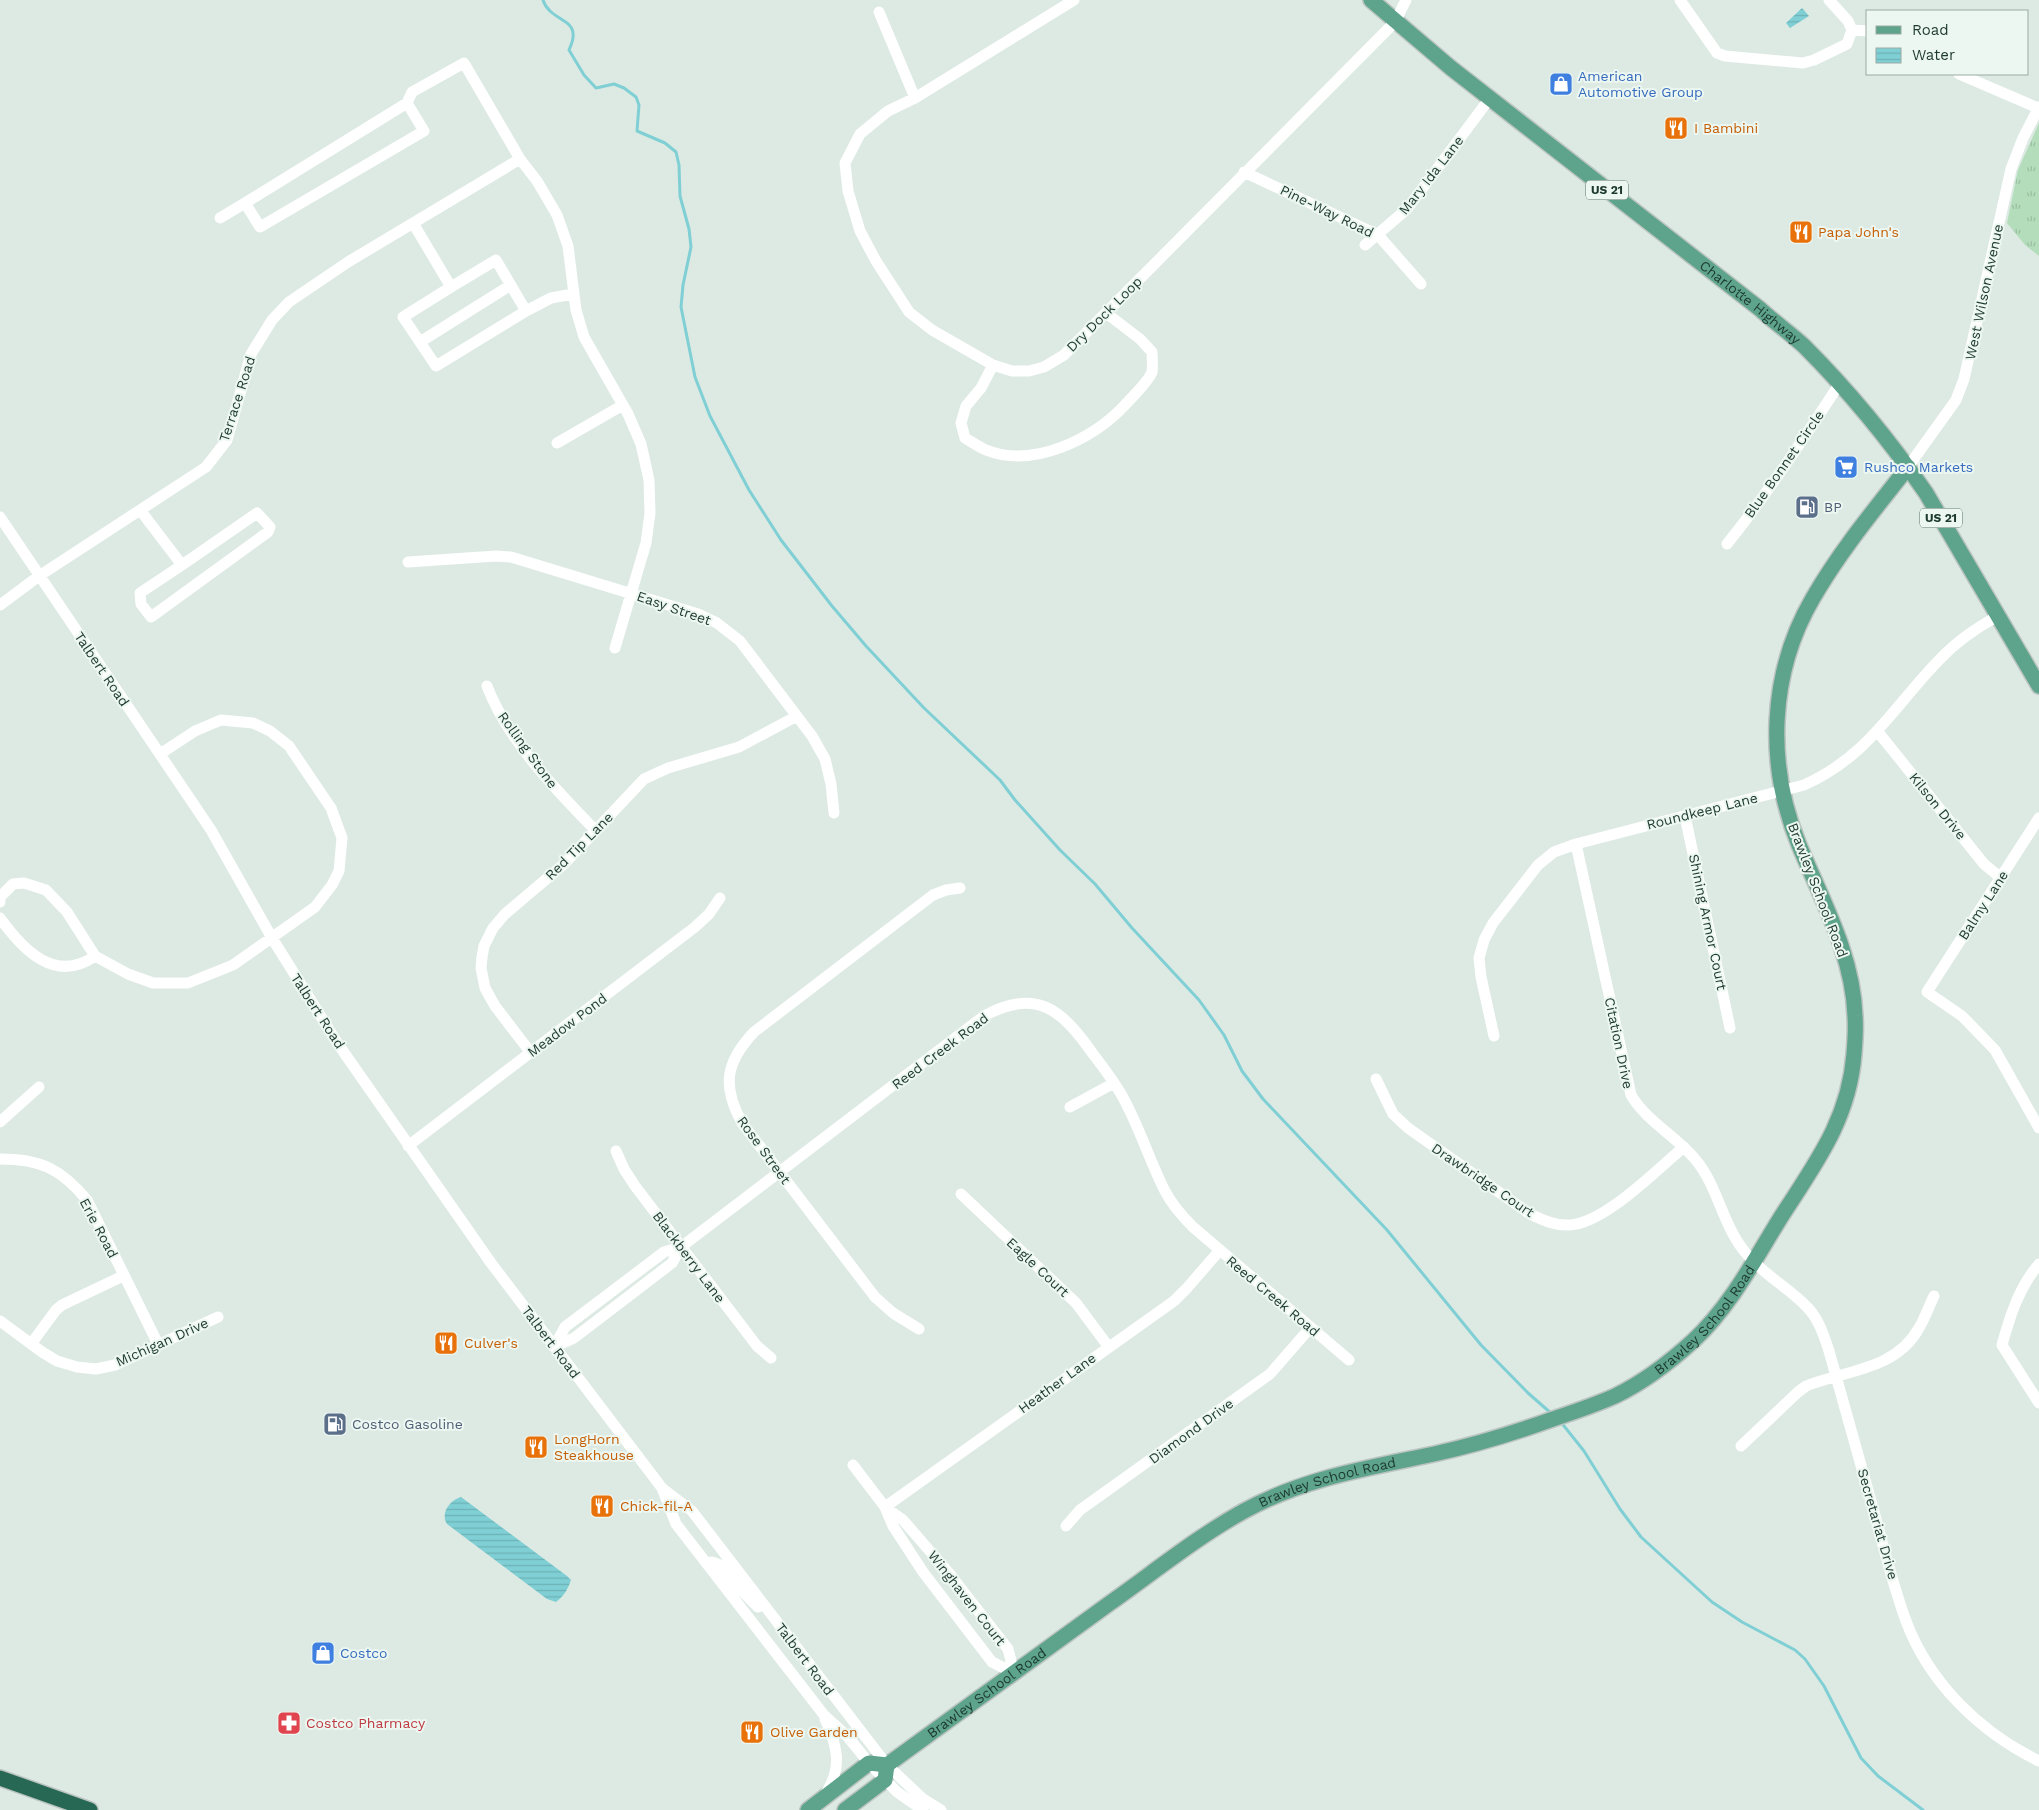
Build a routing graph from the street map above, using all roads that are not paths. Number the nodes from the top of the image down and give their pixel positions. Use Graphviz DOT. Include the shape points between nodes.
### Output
graph roads {
  1 [pos="1074,0"];
  2 [pos="1371,0"];
  3 [pos="1406,0"];
  4 [pos="1680,0"];
  5 [pos="1829,0"];
  6 [pos="879,12"];
  7 [pos="1395,22"];
  8 [pos="1852,30"];
  9 [pos="1866,30"];
  10 [pos="1962,75"];
  11 [pos="914,98"];
  12 [pos="1490,98"];
  13 [pos="407,103"];
  14 [pos="2039,108"];
  15 [pos="520,159"];
  16 [pos="1244,172"];
  17 [pos="245,203"];
  18 [pos="220,218"];
  19 [pos="414,223"];
  20 [pos="1378,235"];
  21 [pos="1365,245"];
  22 [pos="1421,284"];
  23 [pos="511,285"];
  24 [pos="451,287"];
  25 [pos="573,294"];
  26 [pos="526,311"];
  27 [pos="1106,313"];
  28 [pos="420,342"];
  29 [pos="993,365"];
  30 [pos="1840,383"];
  31 [pos="623,405"];
  32 [pos="557,443"];
  33 [pos="1908,467"];
  34 [pos="140,510"];
  35 [pos="0,517"];
  36 [pos="1727,544"];
  37 [pos="408,562"];
  38 [pos="182,565"];
  39 [pos="39,576"];
  40 [pos="632,594"];
  41 [pos="0,605"];
  42 [pos="1998,616"];
  43 [pos="615,648"];
  44 [pos="487,686"];
  45 [pos="2039,686"];
  46 [pos="798,716"];
  47 [pos="1878,732"];
  48 [pos="160,754"];
  49 [pos="1782,791"];
  50 [pos="834,813"];
  51 [pos="1685,816"];
  52 [pos="2039,818"];
  53 [pos="596,831"];
  54 [pos="1576,844"];
  55 [pos="2001,878"];
  56 [pos="960,888"];
  57 [pos="720,898"];
  58 [pos="0,902"];
  59 [pos="0,918"];
  60 [pos="272,938"];
  61 [pos="95,956"];
  62 [pos="1730,1028"];
  63 [pos="1494,1036"];
  64 [pos="531,1053"];
  65 [pos="1376,1079"];
  66 [pos="1114,1083"];
  67 [pos="38,1087"];
  68 [pos="1070,1107"];
  69 [pos="0,1122"];
  70 [pos="2039,1128"];
  71 [pos="408,1146"];
  72 [pos="1684,1147"];
  73 [pos="616,1151"];
  74 [pos="0,1158"];
  75 [pos="780,1172"];
  76 [pos="961,1194"];
  77 [pos="681,1247"];
  78 [pos="1220,1250"];
  79 [pos="1753,1262"];
  80 [pos="2039,1264"];
  81 [pos="124,1276"];
  82 [pos="1934,1296"];
  83 [pos="218,1317"];
  84 [pos="0,1320"];
  85 [pos="1310,1328"];
  86 [pos="919,1329"];
  87 [pos="31,1344"];
  88 [pos="158,1344"];
  89 [pos="1108,1346"];
  90 [pos="554,1347"];
  91 [pos="771,1358"];
  92 [pos="1349,1360"];
  93 [pos="1837,1377"];
  94 [pos="2039,1404"];
  95 [pos="1741,1446"];
  96 [pos="853,1465"];
  97 [pos="662,1488"];
  98 [pos="885,1507"];
  99 [pos="1066,1526"];
  100 [pos="706,1563"];
  101 [pos="790,1639"];
  102 [pos="1014,1673"];
  103 [pos="824,1715"];
  104 [pos="2039,1762"];
  105 [pos="869,1763"];
  106 [pos="886,1773"];
  107 [pos="0,1779"];
  108 [pos="824,1796"];
  109 [pos="66,1810"];
  110 [pos="90,1810"];
  111 [pos="808,1810"];
  112 [pos="845,1810"];
  113 [pos="923,1810"];
  114 [pos="941,1810"];
  1 -- 11 [label="street, Dry Dock Loop"];
  2 -- 7 [label="main road, Charlotte Highway / US 21"];
  3 -- 7 [label="street, Dry Dock Loop"];
  4 -- 8 [label="street" via="1717,53 1725,56 1803,63 1847,44"];
  5 -- 8 [label="street"];
  6 -- 11 [label="street"];
  7 -- 12 [label="main road, Charlotte Highway / US 21"];
  7 -- 16 [label="street, Dry Dock Loop"];
  8 -- 9 [label="street"];
  10 -- 14 [label="street"];
  11 -- 29 [label="street, Dry Dock Loop" via="888,111 860,134 845,163 848,191 863,237 909,312 932,330"];
  12 -- 20 [label="street, Mary Ida Lane" via="1420,194"];
  12 -- 30 [label="main road, Charlotte Highway / US 21" via="1760,309"];
  13 -- 15 [label="street" via="412,92 464,62"];
  13 -- 17 [label="street"];
  13 -- 17 [label="street" via="424,130 260,227"];
  14 -- 33 [label="street, West Wilson Avenue" via="2012,169 1964,379 1956,400"];
  15 -- 19 [label="street, Terrace Road"];
  15 -- 25 [label="street" via="557,215 568,246"];
  16 -- 20 [label="street, Pine-Way Road"];
  16 -- 27 [label="street, Dry Dock Loop"];
  17 -- 18 [label="street"];
  19 -- 24 [label="street"];
  19 -- 34 [label="street, Terrace Road" via="289,302 272,320 251,354 227,440 221,449 206,467"];
  20 -- 21 [label="street, Mary Ida Lane"];
  20 -- 22 [label="street, Pine-Way Road"];
  23 -- 24 [label="street" via="496,260"];
  23 -- 26 [label="street"];
  23 -- 28 [label="street"];
  24 -- 28 [label="street" via="403,317"];
  25 -- 26 [label="street" via="551,298"];
  25 -- 31 [label="street" via="584,337"];
  26 -- 28 [label="street" via="436,366"];
  27 -- 29 [label="street, Dry Dock Loop" via="1064,355 1044,367 1029,371"];
  27 -- 29 [label="street" via="1152,352 1152,372 1114,416 1092,433 1065,446 1038,454 1010,455 986,450 965,438 961,423 966,406 981,388"];
  30 -- 33 [label="main road, Charlotte Highway / US 21"];
  30 -- 36 [label="street, Blue Bonnet Circle" via="1788,462"];
  31 -- 32 [label="street"];
  31 -- 40 [label="street" via="641,444 649,488 646,543"];
  33 -- 42 [label="main road, Charlotte Highway / US 21"];
  33 -- 49 [label="main road, Brawley School Road" via="1836,562 1812,598 1796,632 1776,715"];
  34 -- 38 [label="street"];
  34 -- 39 [label="street, Terrace Road"];
  35 -- 39 [label="street, Talbert Road"];
  37 -- 40 [label="street, Easy Street" via="511,557"];
  38 -- 38 [label="street" via="140,593 141,604 151,617 268,532 270,527 257,513"];
  39 -- 41 [label="street, Terrace Road"];
  39 -- 48 [label="street, Talbert Road"];
  40 -- 43 [label="street"];
  40 -- 46 [label="street, Easy Street" via="717,623 734,636"];
  42 -- 45 [label="main road, Charlotte Highway / US 21"];
  42 -- 47 [label="street, Roundkeep Lane" via="1972,630 1939,659"];
  44 -- 53 [label="street, Rolling Stone" via="500,713 533,762"];
  46 -- 50 [label="street, Easy Street" via="825,759"];
  46 -- 53 [label="street, Red Tip Lane" via="739,748 657,772 644,779"];
  47 -- 49 [label="street, Roundkeep Lane" via="1826,776"];
  47 -- 55 [label="street, Kilson Drive" via="1984,864"];
  48 -- 60 [label="street, Talbert Road" via="211,830"];
  48 -- 60 [label="street" via="212,722 253,723 289,746 326,800 342,838 338,872 316,907"];
  49 -- 51 [label="street, Roundkeep Lane"];
  49 -- 79 [label="main road, Brawley School Road" via="1797,840 1847,965 1855,1016 1854,1060 1840,1119"];
  51 -- 54 [label="street, Roundkeep Lane"];
  51 -- 62 [label="street, Shining Armor Court"];
  52 -- 55 [label="street, Balmy Lane"];
  53 -- 64 [label="street, Red Tip Lane" via="564,864 505,914 492,928 484,946 482,968 485,988"];
  54 -- 63 [label="street, Roundkeep Lane" via="1554,852 1538,865 1493,923 1484,940 1479,958"];
  54 -- 72 [label="street, Citation Drive" via="1631,1095 1649,1119"];
  55 -- 70 [label="street, Balmy Lane" via="1927,992 1962,1016 1995,1050"];
  56 -- 75 [label="street, Rose Street" via="933,896 754,1032 740,1047 731,1065 732,1105"];
  57 -- 64 [label="street, Meadow Pond" via="695,927"];
  58 -- 61 [label="street" via="0,896 13,884 24,883 46,890 67,912"];
  59 -- 61 [label="street" via="14,938 46,962 69,967 83,964"];
  60 -- 61 [label="street" via="234,966 188,983 152,983"];
  60 -- 71 [label="street, Talbert Road" via="338,1044"];
  64 -- 71 [label="street, Meadow Pond"];
  65 -- 72 [label="street, Drawbridge Court" via="1393,1114 1408,1128 1530,1214 1549,1223 1570,1225 1590,1221 1609,1210"];
  66 -- 68 [label="street"];
  66 -- 75 [label="street, Reed Creek Road" via="1075,1029 1060,1014 1042,1006 1022,1003 1002,1006 984,1016"];
  66 -- 78 [label="street, Reed Creek Road" via="1166,1192 1183,1217"];
  67 -- 69 [label="street"];
  71 -- 90 [label="street, Talbert Road"];
  72 -- 79 [label="street, Citation Drive" via="1707,1176 1724,1218"];
  73 -- 77 [label="street, Blackberry Lane" via="635,1186"];
  74 -- 81 [label="street, Erie Road" via="48,1166 74,1185 87,1200"];
  75 -- 77 [label="street, Reed Creek Road"];
  75 -- 86 [label="street, Rose Street" via="875,1297"];
  76 -- 89 [label="street, Eagle Court" via="1076,1302"];
  77 -- 90 [label="street, Reed Creek Road" via="664,1252 565,1327"];
  77 -- 91 [label="street, Blackberry Lane" via="757,1346"];
  78 -- 85 [label="street, Reed Creek Road"];
  78 -- 89 [label="street, Heather Lane" via="1181,1295"];
  79 -- 93 [label="street, Secretariat Drive" via="1808,1308 1821,1327"];
  79 -- 102 [label="main road, Brawley School Road" via="1725,1305 1696,1339 1653,1374 1616,1396 1484,1442 1327,1477 1263,1502 1205,1536"];
  80 -- 94 [label="street" via="2030,1274 2013,1309 2002,1345"];
  81 -- 87 [label="street" via="62,1305"];
  81 -- 88 [label="street, Erie Road"];
  82 -- 93 [label="street" via="1919,1329 1905,1346 1888,1360"];
  83 -- 88 [label="street, Michigan Drive"];
  84 -- 87 [label="street, Michigan Drive"];
  85 -- 92 [label="street, Reed Creek Road"];
  85 -- 99 [label="street, Diamond Drive" via="1270,1374 1080,1510"];
  87 -- 88 [label="street, Michigan Drive" via="57,1361 77,1368 96,1369 115,1365"];
  89 -- 98 [label="street, Heather Lane"];
  90 -- 97 [label="street, Talbert Road"];
  93 -- 95 [label="street" via="1798,1392"];
  93 -- 104 [label="street, Secretariat Drive" via="1902,1607 1924,1658 1947,1690 1976,1721"];
  96 -- 98 [label="street, Winghaven Court"];
  97 -- 100 [label="street, Talbert Road" via="676,1524"];
  97 -- 101 [label="street, Talbert Road" via="692,1511"];
  98 -- 102 [label="street, Winghaven Court" via="903,1520 1008,1649"];
  98 -- 102 [label="street, Winghaven Court" via="893,1526 923,1572 992,1662"];
  100 -- 101 [label="street" via="720,1565"];
  100 -- 103 [label="street, Talbert Road"];
  101 -- 106 [label="street, Talbert Road"];
  102 -- 106 [label="main road, Brawley School Road"];
  103 -- 105 [label="street, Talbert Road"];
  103 -- 108 [label="street" via="838,1757 834,1778"];
  105 -- 106 [label="main road"];
  105 -- 108 [label="main road"];
  106 -- 112 [label="main road, Brawley School Road"];
  106 -- 113 [label="street" via="903,1797"];
  106 -- 114 [label="street"];
  107 -- 109 [label="highway"];
  107 -- 110 [label="highway"];
  108 -- 111 [label="main road"];
}
